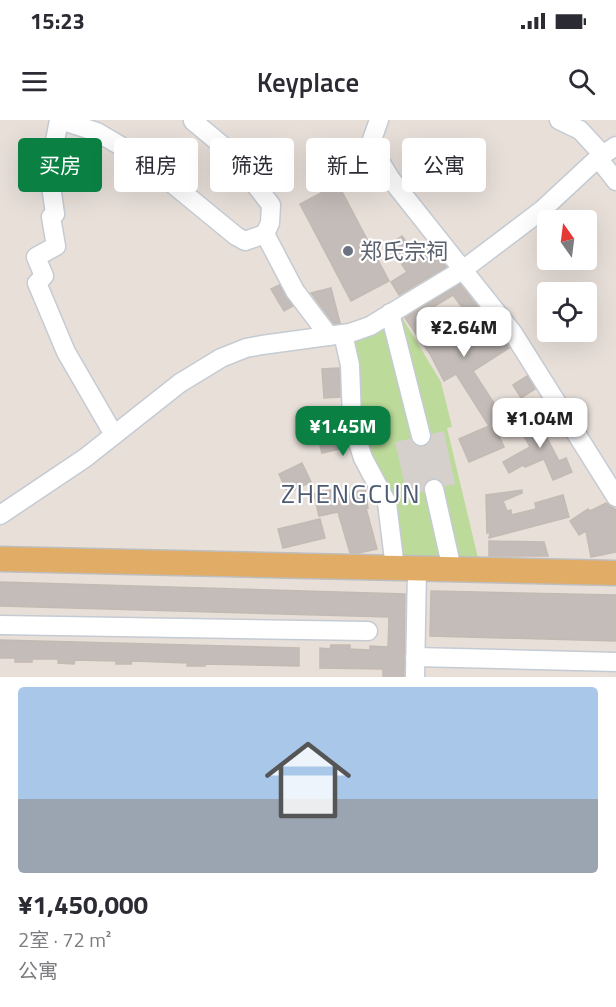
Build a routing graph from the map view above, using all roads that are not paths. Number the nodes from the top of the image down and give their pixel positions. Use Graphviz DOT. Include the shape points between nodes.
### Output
graph roads {
  1 [pos="59,120"];
  2 [pos="194,120"];
  3 [pos="379,120"];
  4 [pos="559,120"];
  5 [pos="606,153"];
  6 [pos="616,180"];
  7 [pos="265,234"];
  8 [pos="464,269"];
  9 [pos="390,313"];
  10 [pos="336,335"];
  11 [pos="114,435"];
  12 [pos="420,436"];
  13 [pos="434,489"];
  14 [pos="616,497"];
  15 [pos="0,515"];
  16 [pos="0,560"];
  17 [pos="406,568"];
  18 [pos="452,569"];
  19 [pos="616,573"];
  20 [pos="0,625"];
  21 [pos="368,631"];
  22 [pos="415,657"];
  23 [pos="616,662"];
  24 [pos="414,677"];
  1 -- 7 [label="street" via="97,132 141,158 245,241"];
  1 -- 11 [label="street" via="49,172 56,246 36,257 44,276 37,283 66,352"];
  2 -- 7 [label="street" via="229,151 271,205"];
  3 -- 8 [label="street" via="370,145 390,178"];
  4 -- 5 [label="street" via="580,130"];
  5 -- 6 [label="street"];
  5 -- 8 [label="street" via="542,210"];
  7 -- 10 [label="street" via="295,291"];
  8 -- 9 [label="street"];
  8 -- 14 [label="street" via="513,333"];
  9 -- 10 [label="street" via="370,326"];
  9 -- 12 [label="street"];
  10 -- 11 [label="street" via="246,348 221,358 180,383"];
  10 -- 17 [label="street" via="350,365 355,433 363,458 387,503"];
  11 -- 15 [label="street"];
  13 -- 18 [label="street"];
  16 -- 17 [label="main road"];
  17 -- 18 [label="main road"];
  17 -- 22 [label="street"];
  18 -- 19 [label="main road"];
  20 -- 21 [label="street"];
  22 -- 23 [label="street"];
  22 -- 24 [label="street"];
}
